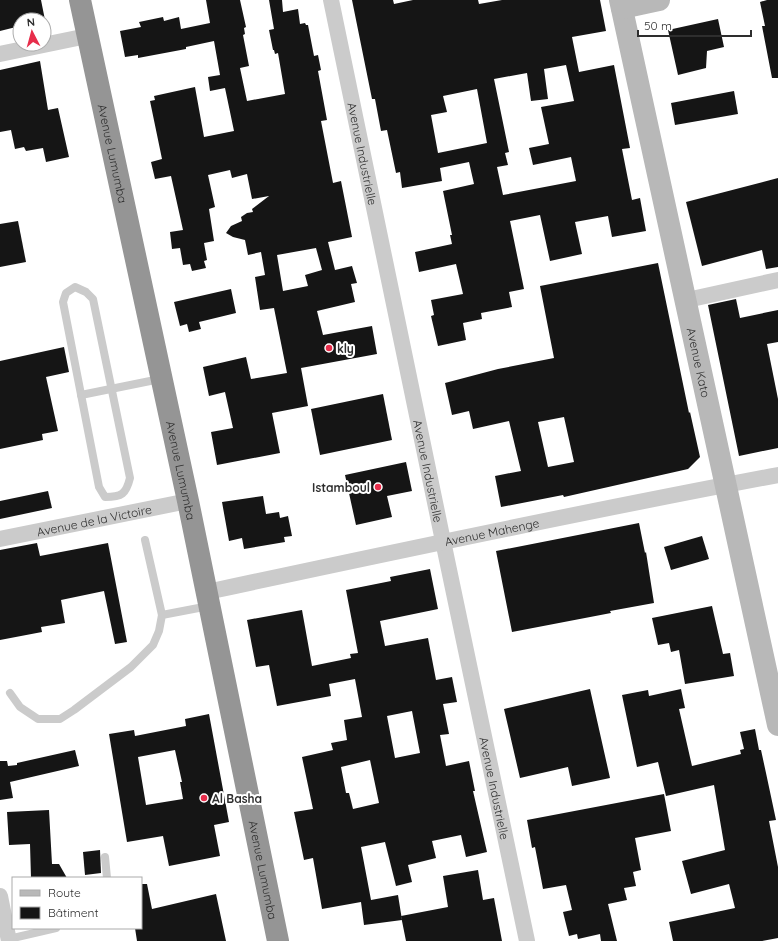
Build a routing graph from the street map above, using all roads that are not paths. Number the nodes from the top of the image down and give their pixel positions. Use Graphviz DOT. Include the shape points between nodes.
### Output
graph roads {
  1 [pos="80,0"];
  2 [pos="330,0"];
  3 [pos="659,0"];
  4 [pos="621,4"];
  5 [pos="87,36"];
  6 [pos="0,54"];
  7 [pos="778,280"];
  8 [pos="686,300"];
  9 [pos="162,379"];
  10 [pos="111,390"];
  11 [pos="81,395"];
  12 [pos="778,476"];
  13 [pos="726,485"];
  14 [pos="188,501"];
  15 [pos="0,539"];
  16 [pos="145,540"];
  17 [pos="443,541"];
  18 [pos="208,599"];
  19 [pos="162,615"];
  20 [pos="10,693"];
  21 [pos="778,725"];
  22 [pos="105,857"];
  23 [pos="107,877"];
  24 [pos="0,896"];
  25 [pos="52,929"];
  26 [pos="9,940"];
  27 [pos="278,941"];
  28 [pos="527,941"];
  1 -- 5 [label="highway, Avenue Lumumba"];
  2 -- 17 [label="street, Avenue Industrielle"];
  3 -- 4 [label="street"];
  4 -- 8 [label="street, Avenue Kato"];
  5 -- 6 [label="street"];
  5 -- 9 [label="highway, Avenue Lumumba"];
  7 -- 8 [label="street"];
  8 -- 13 [label="street, Avenue Kato"];
  9 -- 10 [label="lane"];
  9 -- 14 [label="highway, Avenue Lumumba"];
  10 -- 11 [label="lane"];
  10 -- 11 [label="lane" via="93,300 86,292 75,287 66,293 63,302"];
  10 -- 11 [label="lane" via="130,478 127,489 117,497 105,497 99,487"];
  12 -- 13 [label="street, Avenue Mahenge"];
  13 -- 17 [label="street, Avenue Mahenge"];
  13 -- 21 [label="street, Avenue Kato"];
  14 -- 15 [label="street, Avenue de la Victoire"];
  14 -- 18 [label="highway, Avenue Lumumba"];
  16 -- 19 [label="lane"];
  17 -- 18 [label="street, Avenue Mahenge"];
  17 -- 28 [label="street, Avenue Industrielle"];
  18 -- 19 [label="lane"];
  18 -- 27 [label="highway, Avenue Lumumba"];
  19 -- 20 [label="lane" via="160,632 153,645 131,667 60,719 38,718 20,707"];
  22 -- 23 [label="lane"];
  24 -- 26 [label="street"];
  25 -- 26 [label="lane"];
}
